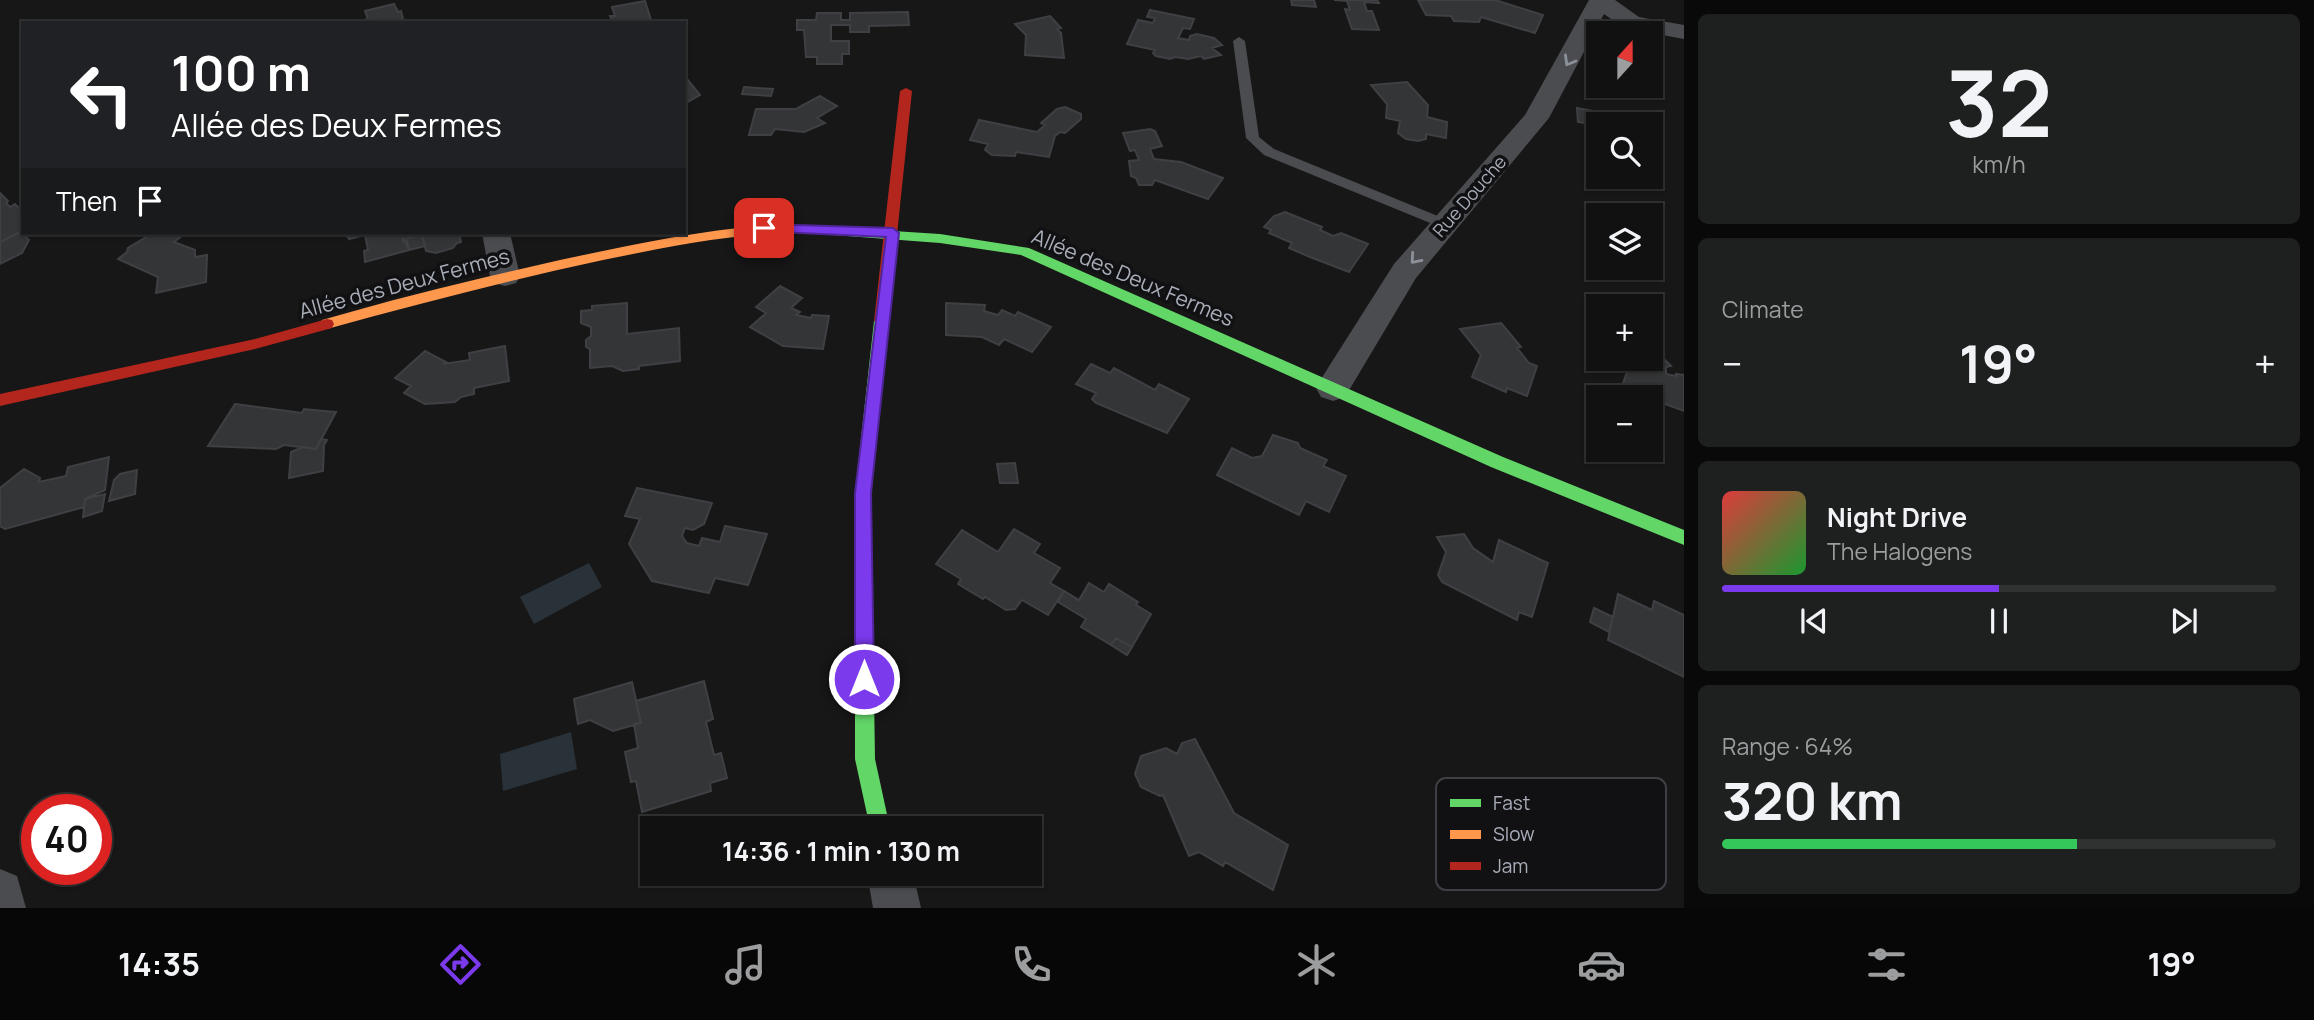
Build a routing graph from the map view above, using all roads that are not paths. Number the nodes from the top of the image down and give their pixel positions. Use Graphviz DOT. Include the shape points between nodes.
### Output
graph roads {
  1 [pos="1600,0"];
  2 [pos="1684,32"];
  3 [pos="1239,41"];
  4 [pos="906,91"];
  5 [pos="1445,225"];
  6 [pos="893,233"];
  7 [pos="496,235"];
  8 [pos="505,276"];
  9 [pos="1333,388"];
  10 [pos="0,400"];
  11 [pos="1684,538"];
  12 [pos="877,816"];
  13 [pos="893,886"];
  14 [pos="0,893"];
  15 [pos="2,908"];
  16 [pos="897,908"];
  1 -- 2 [label="street" via="1632,23"];
  1 -- 5 [label="street, Rue Douche, one-way" via="1536,118"];
  3 -- 5 [label="lane" via="1253,138 1269,152"];
  4 -- 6 [label="street"];
  5 -- 9 [label="street, Rue Douche, one-way" via="1405,271"];
  6 -- 8 [label="street, Allée des Deux Fermes" via="764,228 709,234"];
  6 -- 9 [label="street, Allée des Deux Fermes" via="1024,251"];
  6 -- 12 [label="street" via="863,493 865,759"];
  7 -- 8 [label="street"];
  8 -- 10 [label="street, Allée des Deux Fermes" via="255,344"];
  9 -- 11 [label="street, Allée des Deux Fermes" via="1497,463"];
  13 -- 16 [label="street"];
  14 -- 15 [label="street"];
}
